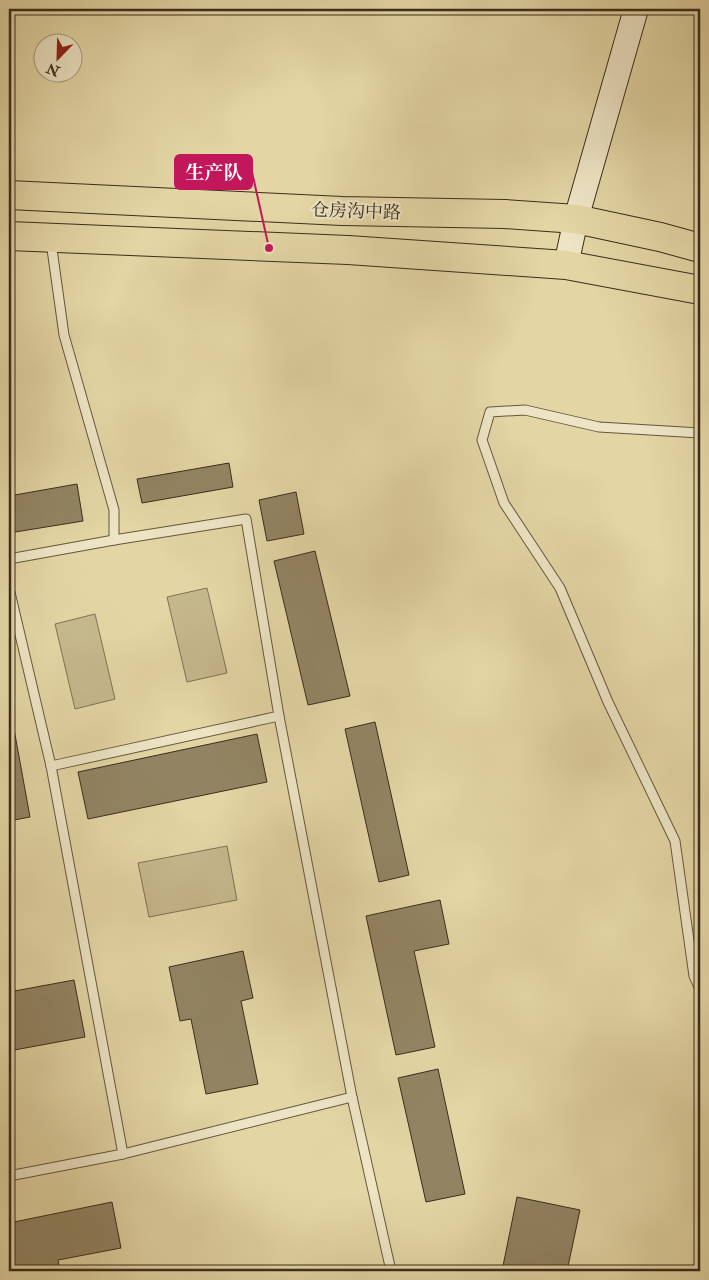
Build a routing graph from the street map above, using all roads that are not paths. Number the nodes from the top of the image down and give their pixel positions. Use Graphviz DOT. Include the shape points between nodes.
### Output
graph roads {
  1 [pos="636,9"];
  2 [pos="9,195"];
  3 [pos="576,219"];
  4 [pos="9,236"];
  5 [pos="50,237"];
  6 [pos="700,248"];
  7 [pos="566,265"];
  8 [pos="700,290"];
  9 [pos="700,433"];
  10 [pos="114,540"];
  11 [pos="9,559"];
  12 [pos="9,588"];
  13 [pos="279,716"];
  14 [pos="51,766"];
  15 [pos="700,989"];
  16 [pos="352,1097"];
  17 [pos="123,1154"];
  18 [pos="9,1176"];
  19 [pos="391,1271"];
  1 -- 3 [label="street"];
  2 -- 3 [label="highway, 仓房沟中路"];
  3 -- 6 [label="highway, 仓房沟中路"];
  3 -- 7 [label="street"];
  4 -- 5 [label="highway"];
  5 -- 7 [label="highway" via="348,250"];
  5 -- 10 [label="lane" via="64,335 114,510"];
  7 -- 8 [label="highway"];
  9 -- 15 [label="lane" via="599,427 525,410 490,412 482,440 504,503 560,588 608,702 675,841 694,976"];
  10 -- 11 [label="lane"];
  10 -- 13 [label="lane" via="246,519"];
  12 -- 14 [label="lane"];
  13 -- 14 [label="lane"];
  13 -- 16 [label="lane"];
  14 -- 17 [label="lane"];
  16 -- 17 [label="lane"];
  16 -- 19 [label="lane"];
  17 -- 18 [label="lane"];
}
